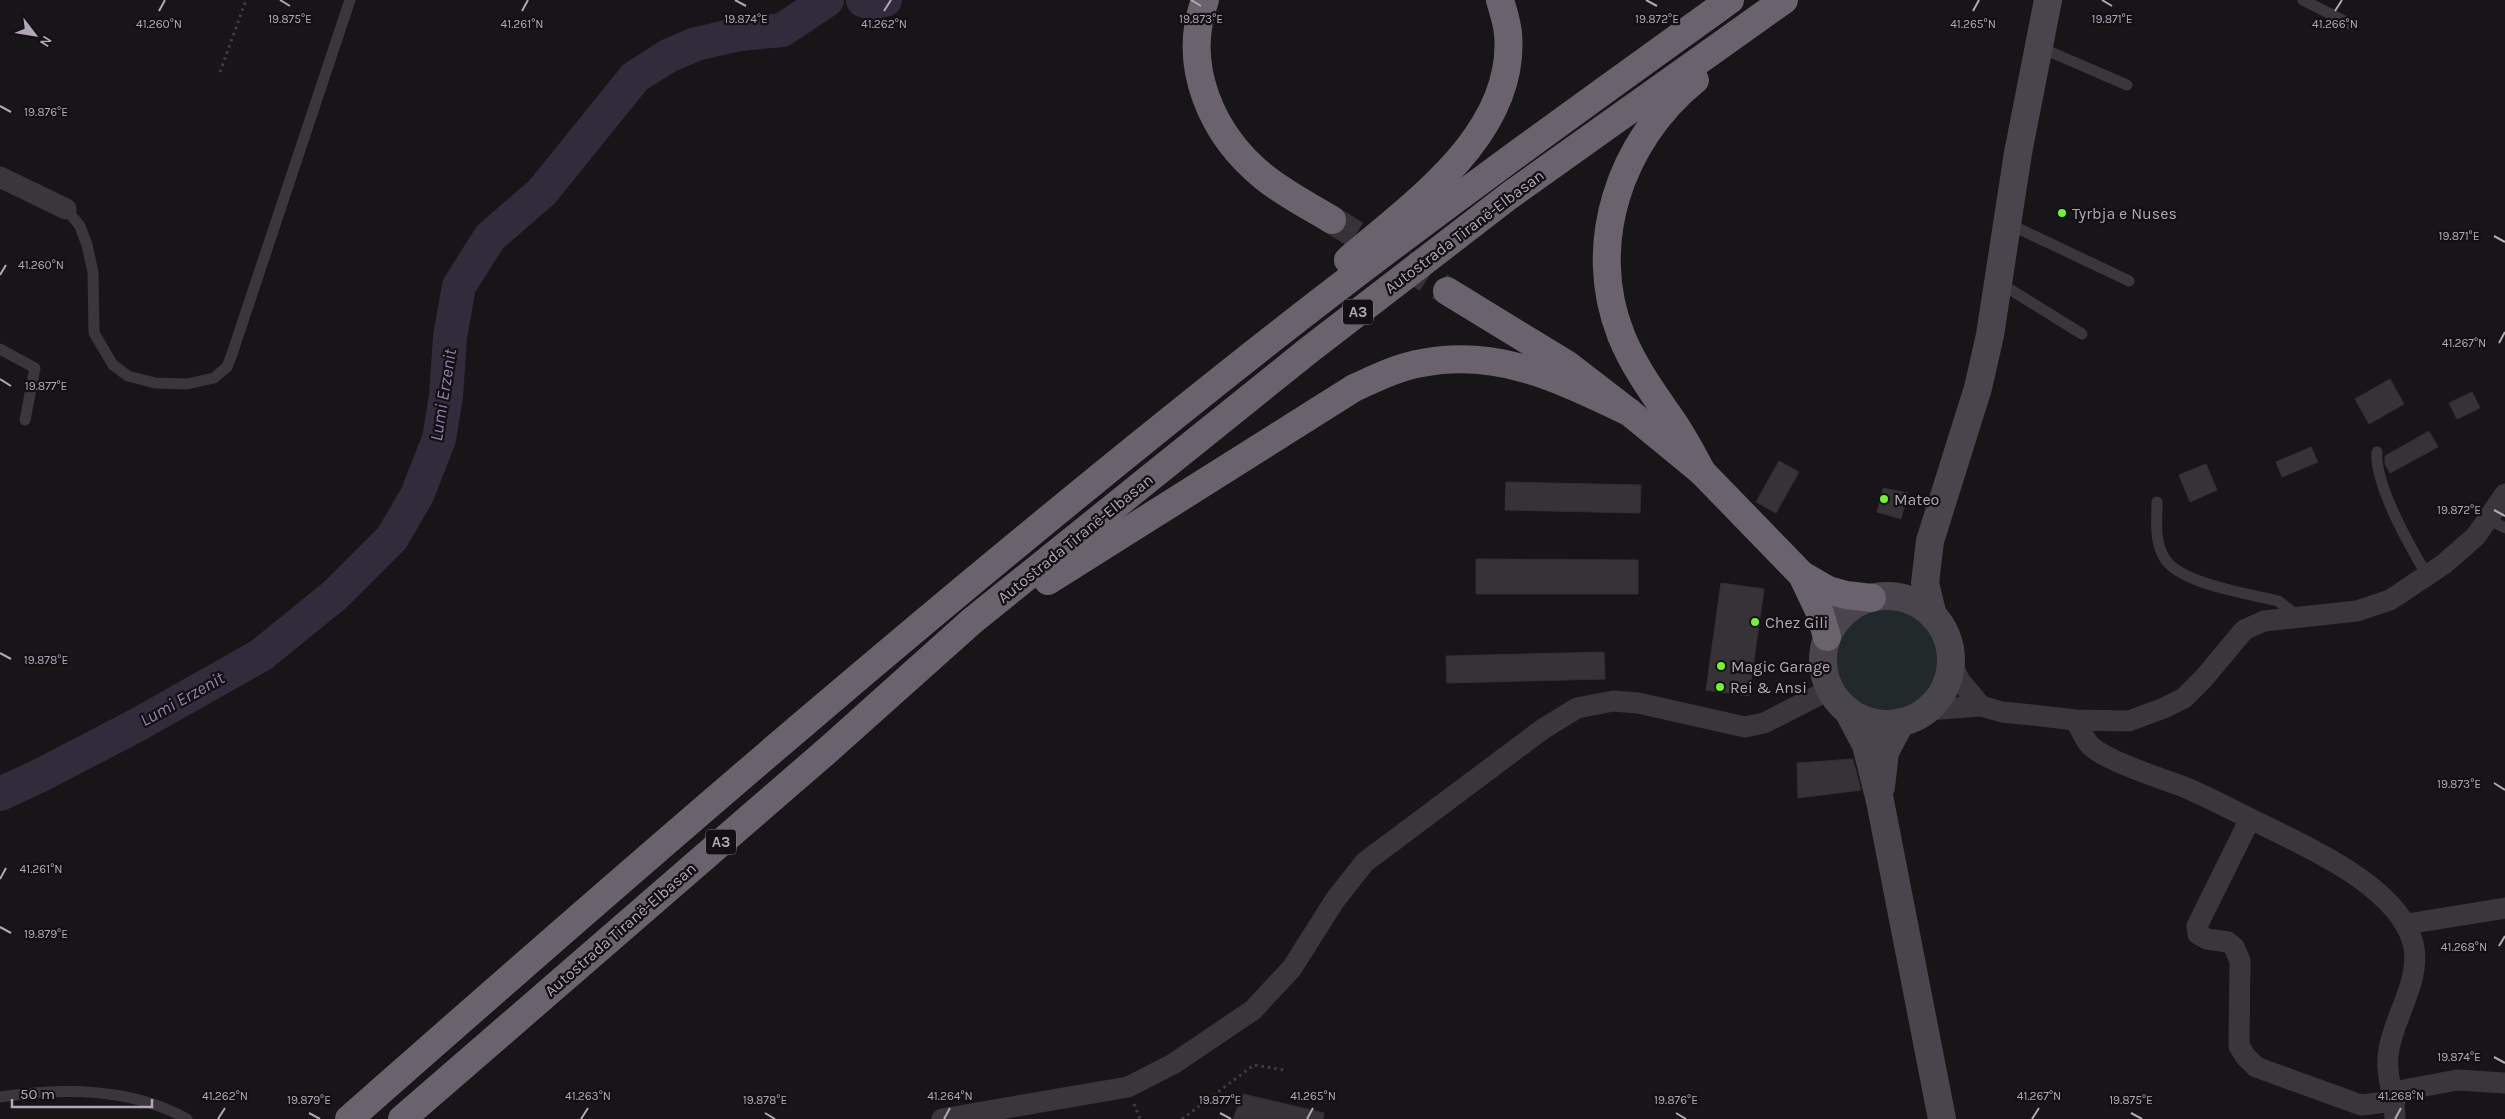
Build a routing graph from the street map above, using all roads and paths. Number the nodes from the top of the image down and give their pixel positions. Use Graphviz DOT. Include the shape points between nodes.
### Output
graph roads {
  1 [pos="246,0"];
  2 [pos="350,0"];
  3 [pos="1205,0"];
  4 [pos="1500,0"];
  5 [pos="1730,0"];
  6 [pos="1784,0"];
  7 [pos="2048,0"];
  8 [pos="2303,0"];
  9 [pos="1756,18"];
  10 [pos="2352,25"];
  11 [pos="2038,46"];
  12 [pos="220,72"];
  13 [pos="2127,86"];
  14 [pos="0,177"];
  15 [pos="66,209"];
  16 [pos="1332,220"];
  17 [pos="2007,223"];
  18 [pos="2129,281"];
  19 [pos="1998,282"];
  20 [pos="1447,291"];
  21 [pos="1280,333"];
  22 [pos="2082,334"];
  23 [pos="0,349"];
  24 [pos="1629,412"];
  25 [pos="25,420"];
  26 [pos="2377,452"];
  27 [pos="1702,472"];
  28 [pos="2504,499"];
  29 [pos="2157,502"];
  30 [pos="2496,524"];
  31 [pos="1930,541"];
  32 [pos="1802,575"];
  33 [pos="2427,575"];
  34 [pos="1880,597"];
  35 [pos="1933,616"];
  36 [pos="2295,618"];
  37 [pos="972,621"];
  38 [pos="1827,637"];
  39 [pos="1951,663"];
  40 [pos="1830,690"];
  41 [pos="1981,706"];
  42 [pos="1927,710"];
  43 [pos="1848,711"];
  44 [pos="2076,720"];
  45 [pos="1901,722"];
  46 [pos="1880,801"];
  47 [pos="2250,819"];
  48 [pos="2505,908"];
  49 [pos="2407,924"];
  50 [pos="1284,1070"];
  51 [pos="2505,1083"];
  52 [pos="0,1097"];
  53 [pos="2394,1104"];
  54 [pos="187,1119"];
  55 [pos="349,1119"];
  56 [pos="402,1119"];
  57 [pos="942,1119"];
  58 [pos="1182,1119"];
  59 [pos="1942,1119"];
  1 -- 12 [label="path"];
  2 -- 15 [label="lane" via="232,354 227,367 214,378 187,384 155,384 128,376 113,366 94,333 93,272 87,245 80,226"];
  3 -- 16 [label="highway" via="1198,33 1200,82 1218,124 1233,146 1264,176"];
  4 -- 21 [label="highway" via="1508,33 1506,65 1498,98 1481,133 1462,158 1424,194 1286,311"];
  5 -- 21 [label="highway, Autostrada Tiranë-Elbasan / A3" via="1489,174"];
  6 -- 9 [label="highway, Autostrada Tiranë-Elbasan / A3"];
  7 -- 11 [label="main road"];
  8 -- 10 [label="lane"];
  9 -- 27 [label="highway" via="1752,39 1693,81 1671,101 1639,142 1612,208 1608,234 1608,286 1621,335 1650,390"];
  9 -- 37 [label="highway, Autostrada Tiranë-Elbasan / A3" via="1509,196 1309,350"];
  11 -- 13 [label="lane"];
  11 -- 17 [label="main road"];
  14 -- 15 [label="street"];
  17 -- 18 [label="lane"];
  17 -- 19 [label="main road"];
  19 -- 22 [label="lane"];
  19 -- 31 [label="main road" via="1978,388"];
  20 -- 24 [label="highway" via="1568,365"];
  21 -- 55 [label="highway, Autostrada Tiranë-Elbasan / A3" via="1107,471 659,846"];
  23 -- 25 [label="lane" via="36,368"];
  24 -- 27 [label="highway"];
  24 -- 37 [label="highway" via="1553,376 1514,365 1452,359 1389,372 1354,388 1081,558 998,620"];
  26 -- 33 [label="lane" via="2380,476 2409,545"];
  27 -- 32 [label="highway"];
  28 -- 30 [label="street"];
  29 -- 36 [label="lane" via="2157,538 2164,558 2173,569 2202,581 2278,601"];
  30 -- 33 [label="street"];
  31 -- 34 [label="main road" via="1904,580"];
  31 -- 35 [label="main road" via="1925,583"];
  32 -- 34 [label="highway" via="1828,590 1846,595"];
  32 -- 38 [label="highway"];
  33 -- 36 [label="street" via="2390,600 2374,606 2358,611"];
  34 -- 35 [label="main road" via="1912,601"];
  34 -- 38 [label="main road" via="1851,607 1841,615"];
  35 -- 39 [label="main road" via="1947,638"];
  36 -- 44 [label="street" via="2264,621 2244,630 2184,698 2164,708 2129,721"];
  37 -- 56 [label="highway, Autostrada Tiranë-Elbasan / A3"];
  38 -- 40 [label="main road" via="1823,662"];
  39 -- 41 [label="street"];
  39 -- 42 [label="main road" via="1944,688"];
  40 -- 43 [label="main road"];
  40 -- 57 [label="street" via="1764,723 1745,727 1638,703 1613,701 1577,708 1543,729 1365,862 1292,968 1253,1010 1173,1064 1128,1087"];
  41 -- 42 [label="street"];
  41 -- 44 [label="street" via="2002,712"];
  42 -- 45 [label="main road"];
  43 -- 45 [label="main road" via="1873,723"];
  43 -- 46 [label="main road" via="1866,745"];
  44 -- 47 [label="street" via="2089,744 2120,763 2196,792"];
  45 -- 46 [label="main road" via="1885,752"];
  46 -- 59 [label="main road"];
  47 -- 49 [label="street" via="2352,871"];
  47 -- 53 [label="street" via="2197,926 2198,934 2207,939 2228,942 2238,954 2239,1046 2256,1067 2361,1105"];
  48 -- 49 [label="street"];
  49 -- 53 [label="street" via="2413,945 2413,967 2389,1048 2387,1074"];
  50 -- 58 [label="path" via="1254,1065"];
  51 -- 53 [label="street" via="2456,1080"];
  52 -- 54 [label="lane" via="45,1091 99,1093 146,1102"];
}
